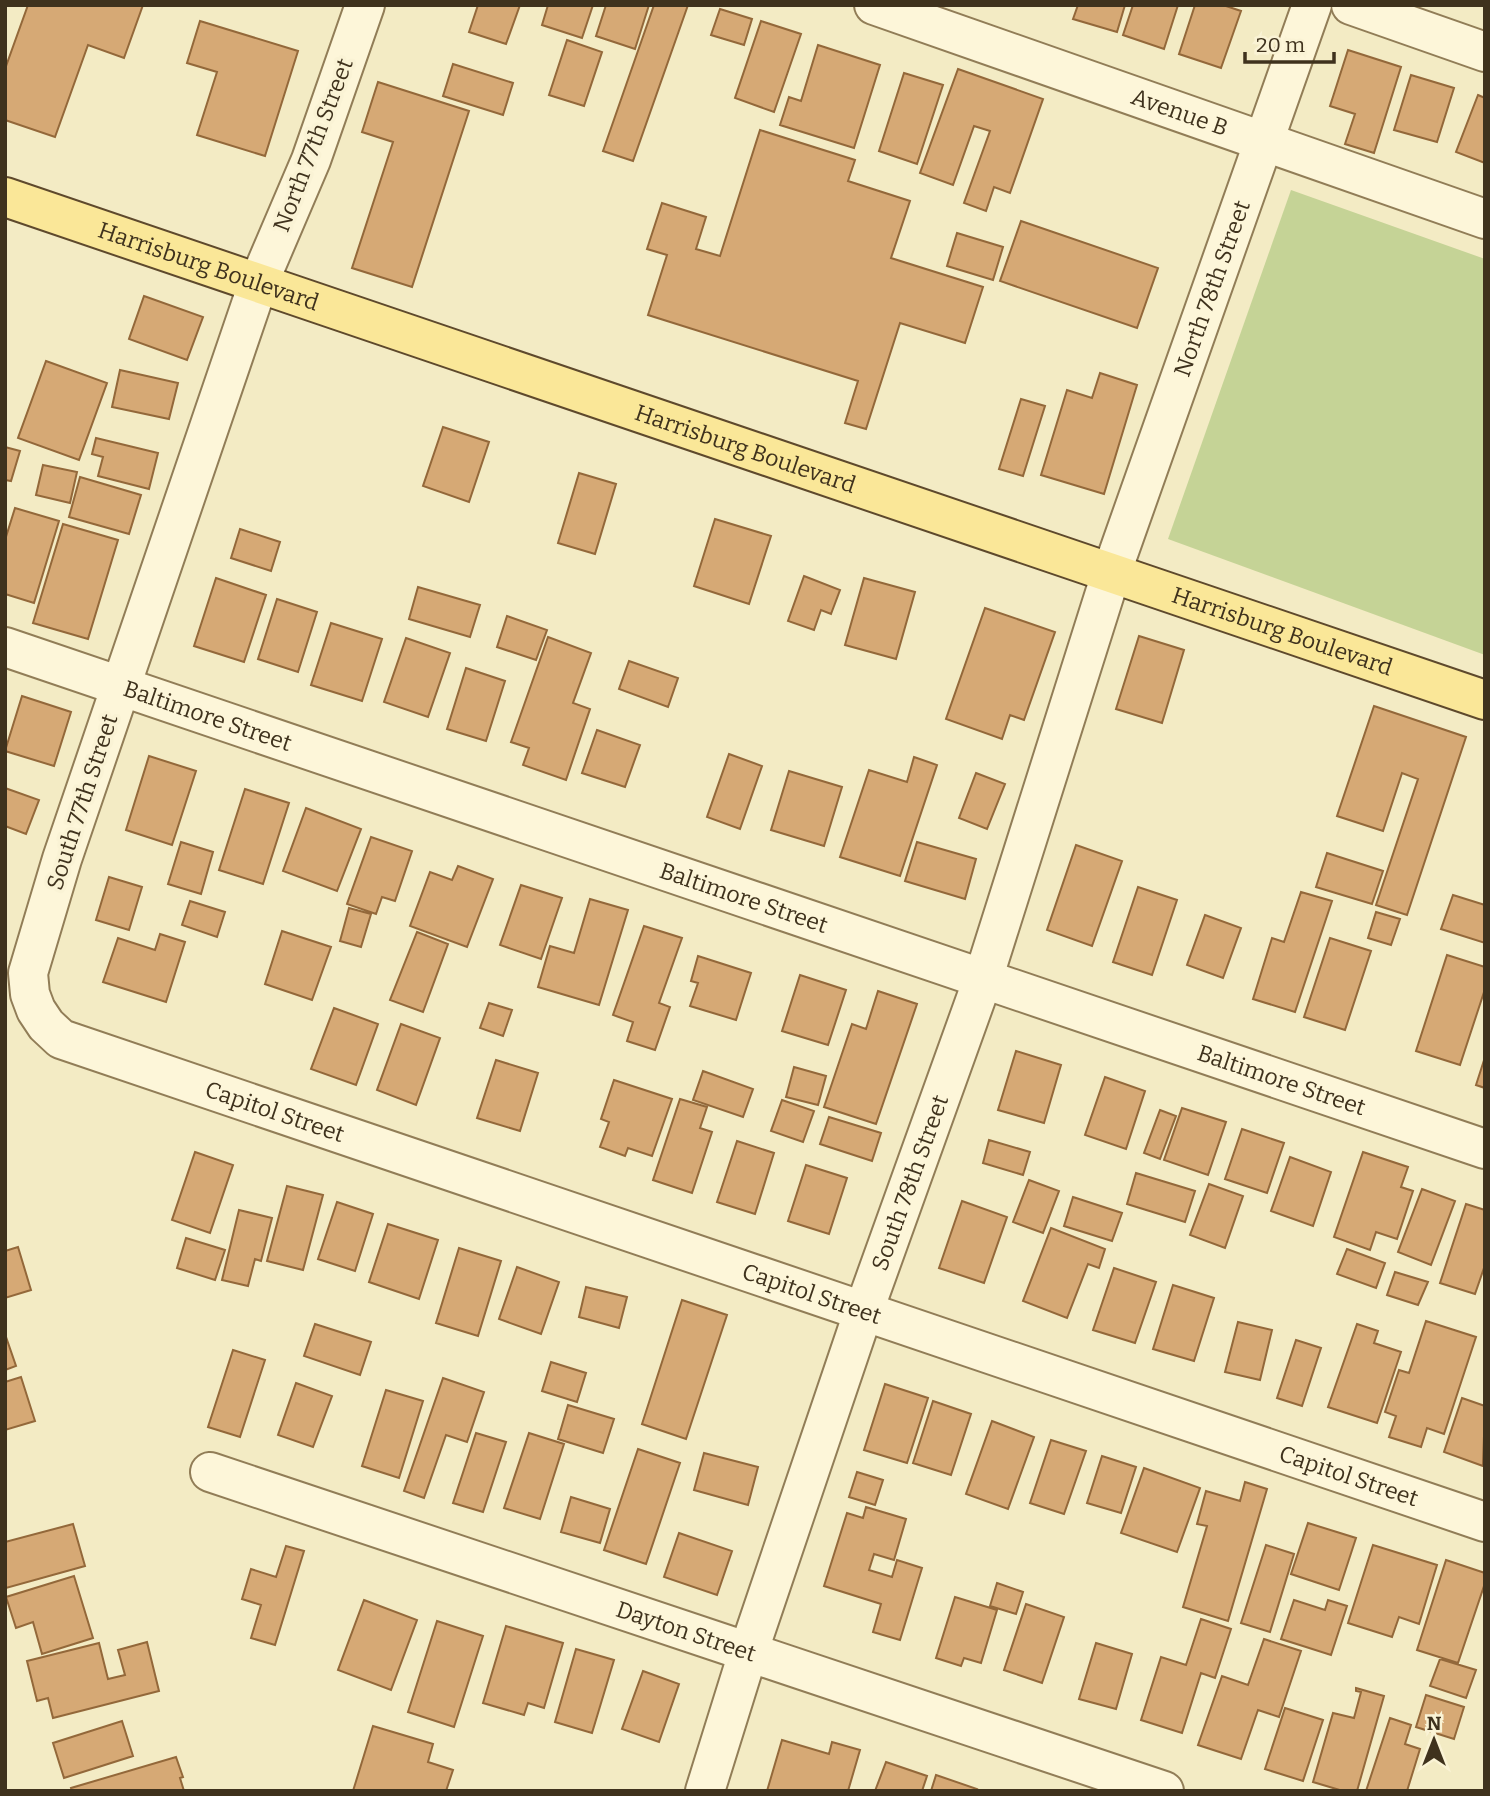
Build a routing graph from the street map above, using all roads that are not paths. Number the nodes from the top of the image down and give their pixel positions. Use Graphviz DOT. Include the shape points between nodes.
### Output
graph roads {
  1 [pos="365,5"];
  2 [pos="874,5"];
  3 [pos="1312,5"];
  4 [pos="1351,5"];
  5 [pos="1485,52"];
  6 [pos="1265,142"];
  7 [pos="5,197"];
  8 [pos="1485,219"];
  9 [pos="258,284"];
  10 [pos="1111,574"];
  11 [pos="5,647"];
  12 [pos="121,685"];
  13 [pos="1485,700"];
  14 [pos="984,979"];
  15 [pos="139,1065"];
  16 [pos="1485,1149"];
  17 [pos="863,1313"];
  18 [pos="210,1472"];
  19 [pos="1485,1522"];
  20 [pos="748,1653"];
  21 [pos="705,1791"];
  22 [pos="1164,1791"];
  1 -- 9 [label="street, North 77th Street" via="311,160"];
  2 -- 6 [label="street, Avenue B"];
  3 -- 6 [label="street, North 78th Street"];
  4 -- 5 [label="street"];
  6 -- 8 [label="street, Avenue B"];
  6 -- 10 [label="street, North 78th Street"];
  7 -- 9 [label="main road, Harrisburg Boulevard"];
  9 -- 10 [label="main road, Harrisburg Boulevard"];
  9 -- 12 [label="street, South 77th Street"];
  10 -- 13 [label="main road, Harrisburg Boulevard"];
  10 -- 14 [label="street, South 78th Street"];
  11 -- 12 [label="street, Baltimore Street"];
  12 -- 14 [label="street, Baltimore Street"];
  12 -- 15 [label="street, South 77th Street" via="28,973 36,1010 61,1039"];
  14 -- 16 [label="street, Baltimore Street"];
  14 -- 17 [label="street, South 78th Street"];
  15 -- 17 [label="street, Capitol Street"];
  17 -- 19 [label="street, Capitol Street"];
  17 -- 20 [label="street, South 78th Street"];
  18 -- 20 [label="street, Dayton Street"];
  20 -- 21 [label="street, South 78th Street"];
  20 -- 22 [label="street, Dayton Street"];
}
